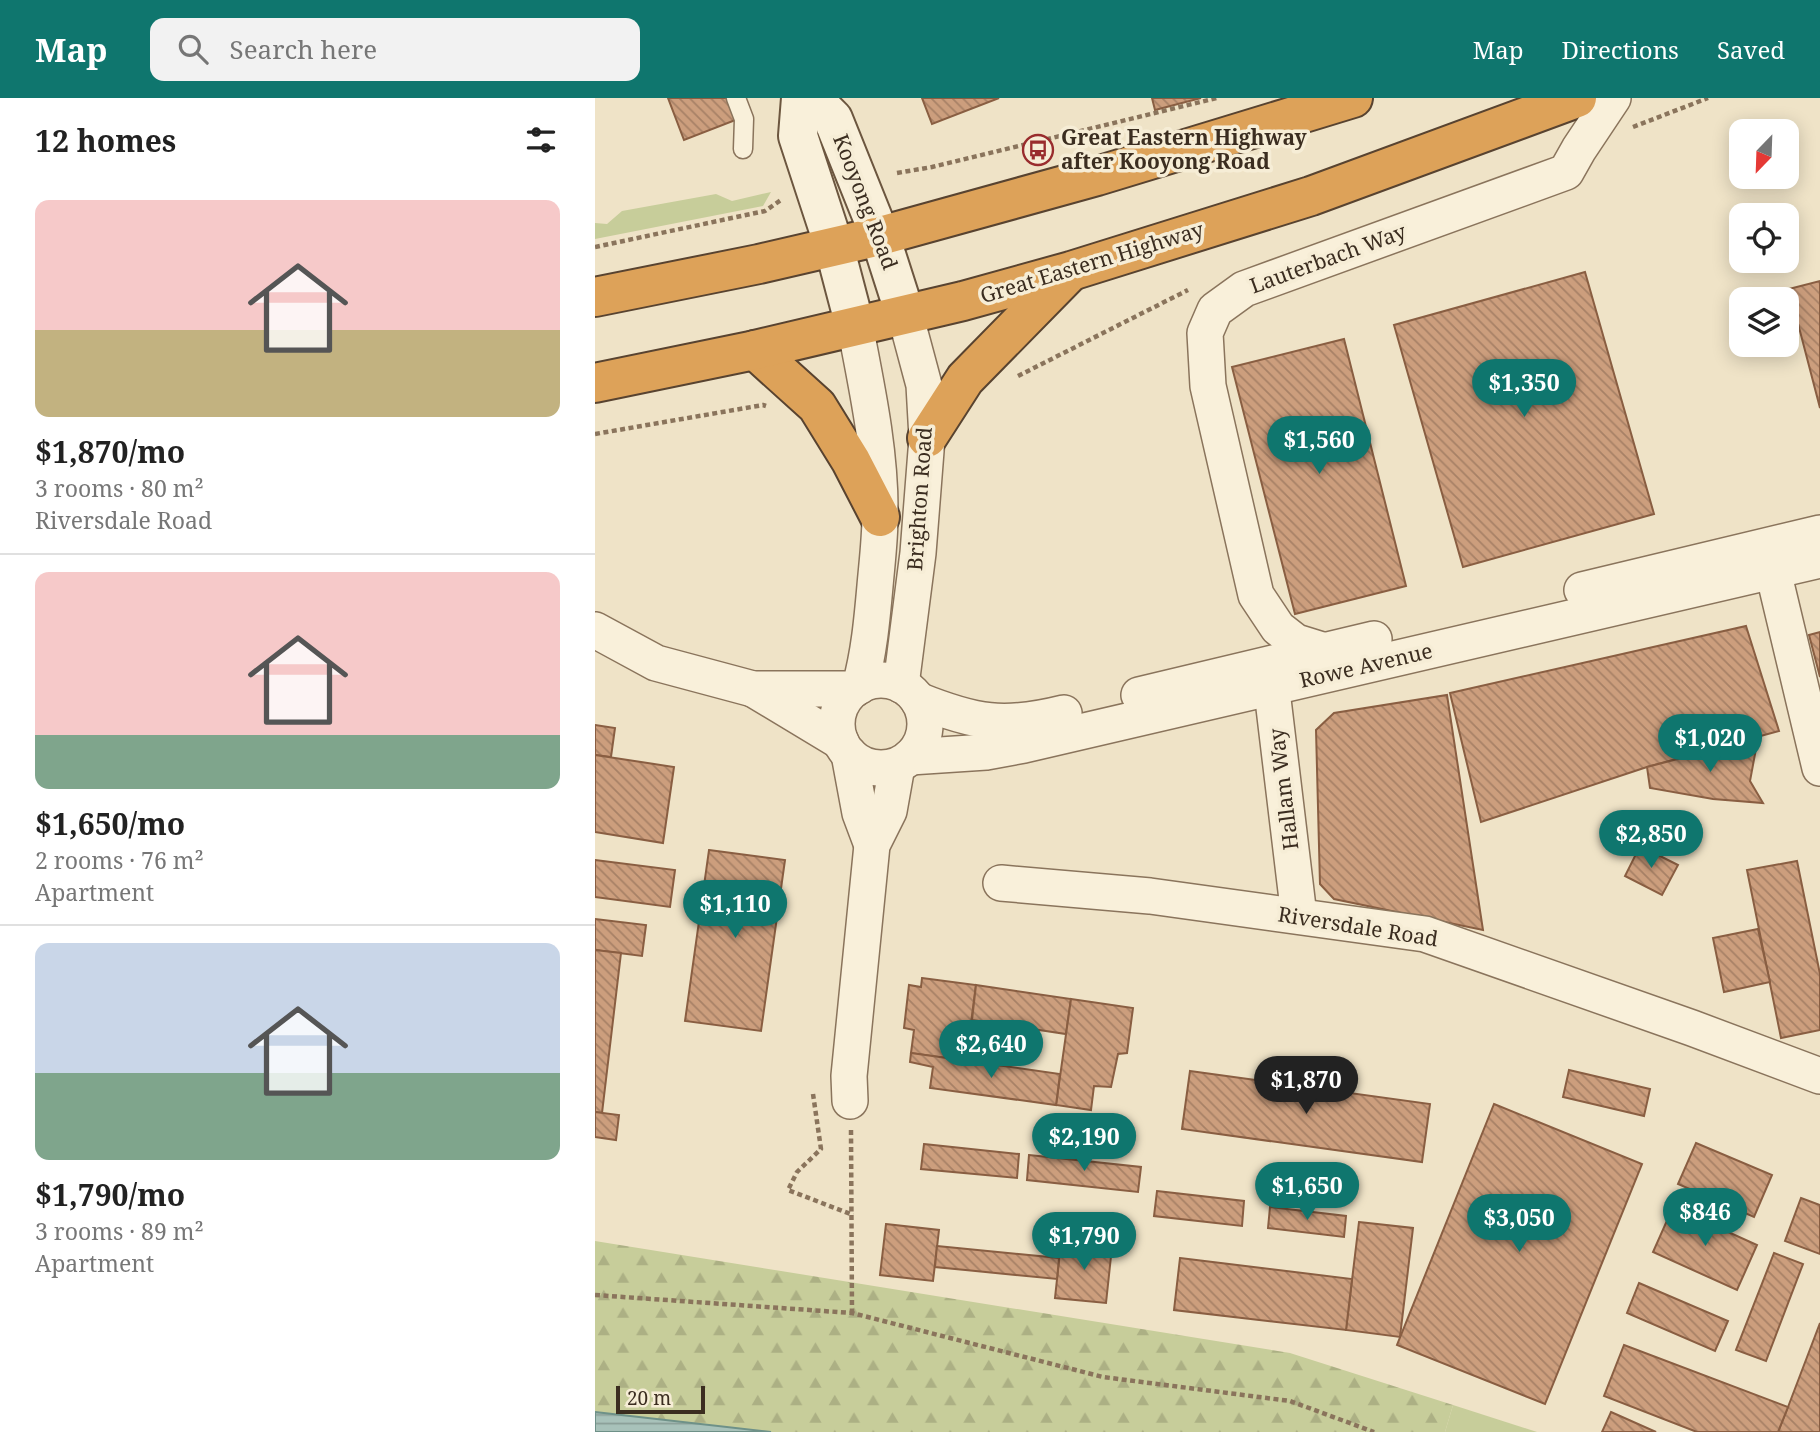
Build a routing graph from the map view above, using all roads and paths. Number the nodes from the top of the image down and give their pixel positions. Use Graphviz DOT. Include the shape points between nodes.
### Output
graph roads {
  1 [pos="736,98"];
  2 [pos="801,98"];
  3 [pos="812,98"];
  4 [pos="1217,98"];
  5 [pos="1577,98"];
  6 [pos="1613,98"];
  7 [pos="1708,98"];
  8 [pos="1343,100"];
  9 [pos="1627,130"];
  10 [pos="743,149"];
  11 [pos="897,173"];
  12 [pos="781,200"];
  13 [pos="880,236"];
  14 [pos="595,247"];
  15 [pos="834,247"];
  16 [pos="1071,271"];
  17 [pos="1199,285"];
  18 [pos="595,297"];
  19 [pos="905,314"];
  20 [pos="855,326"];
  21 [pos="755,350"];
  22 [pos="1016,377"];
  23 [pos="595,383"];
  24 [pos="774,410"];
  25 [pos="595,435"];
  26 [pos="927,438"];
  27 [pos="880,517"];
  28 [pos="1820,534"];
  29 [pos="1770,560"];
  30 [pos="1820,560"];
  31 [pos="595,630"];
  32 [pos="1325,650"];
  33 [pos="1270,675"];
  34 [pos="857,687"];
  35 [pos="753,689"];
  36 [pos="910,692"];
  37 [pos="845,748"];
  38 [pos="904,762"];
  39 [pos="1820,768"];
  40 [pos="872,845"];
  41 [pos="1001,883"];
  42 [pos="1299,916"];
  43 [pos="1820,1076"];
  44 [pos="813,1094"];
  45 [pos="850,1101"];
  46 [pos="853,1215"];
  47 [pos="595,1295"];
  48 [pos="852,1313"];
  49 [pos="1374,1432"];
  1 -- 10 [label="lane" via="744,119"];
  2 -- 15 [label="street, Kooyong Road" via="798,136"];
  3 -- 13 [label="street, Kooyong Road" via="833,119"];
  4 -- 11 [label="path"];
  5 -- 16 [label="highway, Great Eastern Highway" via="1311,196"];
  6 -- 32 [label="street, Lauterbach Way" via="1566,172 1244,289 1215,310 1205,333 1208,386 1256,595 1278,628 1296,642"];
  7 -- 9 [label="path"];
  8 -- 13 [label="highway" via="1097,176"];
  12 -- 14 [label="path" via="765,211"];
  13 -- 15 [label="highway"];
  13 -- 19 [label="street, Kooyong Road"];
  15 -- 18 [label="highway"];
  15 -- 20 [label="street, Kooyong Road"];
  16 -- 19 [label="highway, Great Eastern Highway"];
  16 -- 26 [label="highway" via="965,379"];
  17 -- 22 [label="path"];
  19 -- 20 [label="highway, Great Eastern Highway"];
  19 -- 26 [label="street, Brighton Road" via="923,385"];
  20 -- 21 [label="highway, Great Eastern Highway"];
  20 -- 27 [label="street, Brighton Road" via="869,398"];
  21 -- 23 [label="highway, Great Eastern Highway"];
  21 -- 27 [label="highway" via="817,407"];
  24 -- 25 [label="path" via="763,405"];
  26 -- 36 [label="street, Brighton Road"];
  27 -- 34 [label="street, Brighton Road" via="867,660"];
  28 -- 29 [label="street, Rowe Avenue"];
  29 -- 30 [label="street, Rowe Avenue"];
  29 -- 32 [label="street, Rowe Avenue"];
  29 -- 33 [label="street, Rowe Avenue" via="1546,623"];
  29 -- 39 [label="street"];
  31 -- 35 [label="street" via="656,663"];
  32 -- 33 [label="street, Rowe Avenue"];
  33 -- 36 [label="street, Rowe Avenue" via="1033,721 982,722 953,714"];
  33 -- 38 [label="street, Rowe Avenue" via="1024,745"];
  33 -- 42 [label="street, Hallam Way"];
  34 -- 35 [label="street"];
  34 -- 36 [label="street" via="880,680"];
  34 -- 37 [label="street" via="838,713 837,727"];
  35 -- 37 [label="street"];
  36 -- 38 [label="street" via="923,711 925,730 922,742"];
  37 -- 38 [label="street" via="855,760 871,767 888,768"];
  37 -- 40 [label="street"];
  38 -- 40 [label="street" via="889,811"];
  40 -- 45 [label="street"];
  41 -- 42 [label="street, Riversdale Road"];
  42 -- 43 [label="street, Riversdale Road" via="1425,934"];
  44 -- 46 [label="path" via="821,1149 797,1172 787,1190"];
  45 -- 46 [label="path"];
  46 -- 48 [label="path"];
  47 -- 48 [label="path"];
  48 -- 49 [label="path" via="1103,1377 1290,1401"];
}
